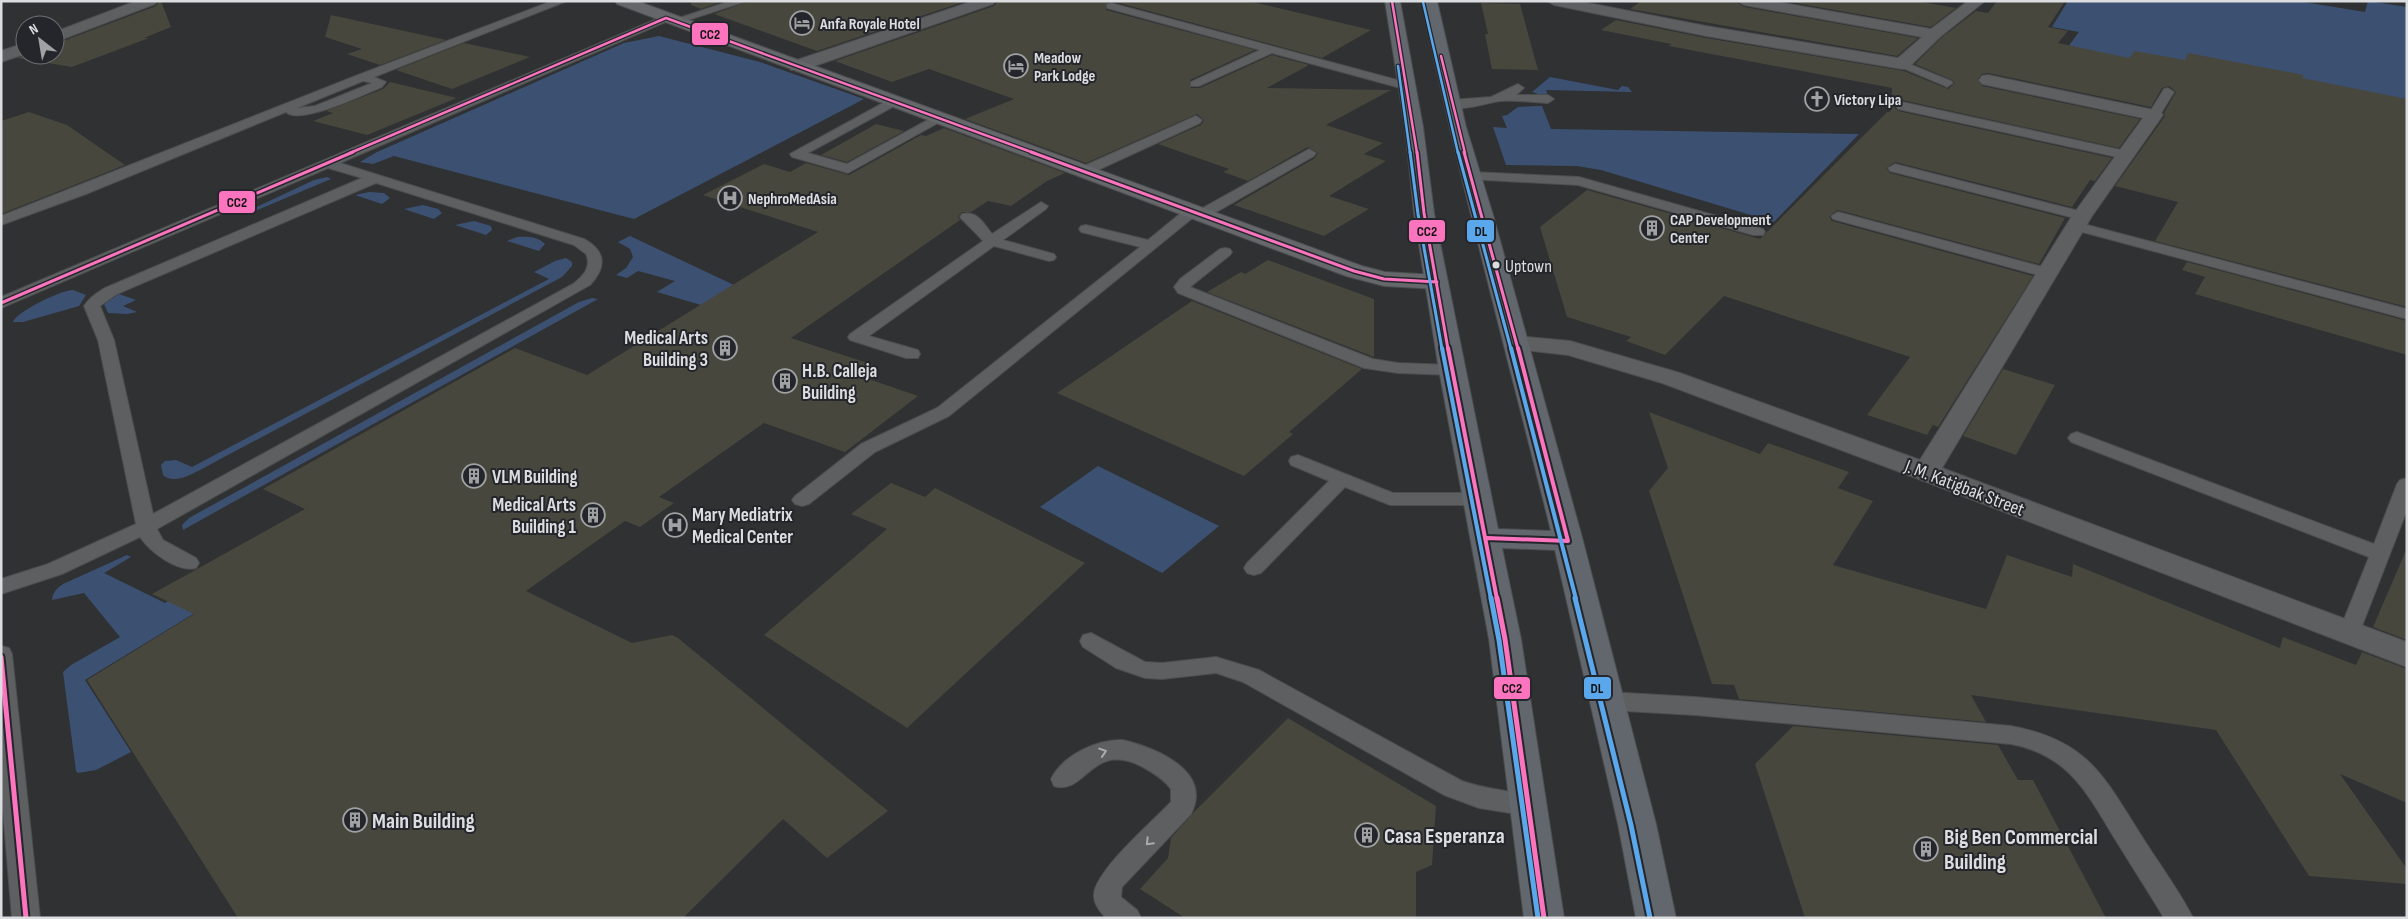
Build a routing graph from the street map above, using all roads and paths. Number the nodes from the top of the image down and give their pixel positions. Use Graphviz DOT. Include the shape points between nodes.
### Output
graph roads {
  1 [pos="150,1"];
  2 [pos="562,1"];
  3 [pos="622,1"];
  4 [pos="742,1"];
  5 [pos="988,1"];
  6 [pos="1392,1"];
  7 [pos="1428,1"];
  8 [pos="1554,1"];
  9 [pos="1744,1"];
  10 [pos="1950,2"];
  11 [pos="1976,4"];
  12 [pos="1111,6"];
  13 [pos="671,19"];
  14 [pos="65,33"];
  15 [pos="1934,34"];
  16 [pos="1273,48"];
  17 [pos="15,52"];
  18 [pos="1,57"];
  19 [pos="1902,64"];
  20 [pos="797,66"];
  21 [pos="362,77"];
  22 [pos="1988,80"];
  23 [pos="1947,83"];
  24 [pos="1195,84"];
  25 [pos="1408,86"];
  26 [pos="1518,88"];
  27 [pos="2168,92"];
  28 [pos="1504,98"];
  29 [pos="1548,99"];
  30 [pos="894,100"];
  31 [pos="1451,104"];
  32 [pos="1902,106"];
  33 [pos="279,110"];
  34 [pos="2154,115"];
  35 [pos="940,118"];
  36 [pos="1196,120"];
  37 [pos="1309,153"];
  38 [pos="2126,155"];
  39 [pos="327,163"];
  40 [pos="1895,168"];
  41 [pos="1082,172"];
  42 [pos="1472,176"];
  43 [pos="375,178"];
  44 [pos="1041,206"];
  45 [pos="1197,213"];
  46 [pos="1838,216"];
  47 [pos="967,217"];
  48 [pos="1,220"];
  49 [pos="2079,221"];
  50 [pos="1086,229"];
  51 [pos="1758,232"];
  52 [pos="992,242"];
  53 [pos="1151,245"];
  54 [pos="1225,252"];
  55 [pos="1049,257"];
  56 [pos="2049,273"];
  57 [pos="1436,282"];
  58 [pos="1,303"];
  59 [pos="2407,314"];
  60 [pos="1516,343"];
  61 [pos="912,354"];
  62 [pos="1452,370"];
  63 [pos="2077,438"];
  64 [pos="1298,461"];
  65 [pos="1926,472"];
  66 [pos="1342,479"];
  67 [pos="2407,484"];
  68 [pos="1476,499"];
  69 [pos="802,500"];
  70 [pos="145,527"];
  71 [pos="1487,538"];
  72 [pos="1568,540"];
  73 [pos="2381,554"];
  74 [pos="189,563"];
  75 [pos="1254,568"];
  76 [pos="1,587"];
  77 [pos="2349,634"];
  78 [pos="1091,641"];
  79 [pos="1,654"];
  80 [pos="2407,655"];
  81 [pos="1608,701"];
  82 [pos="1063,779"];
  83 [pos="1529,806"];
  84 [pos="26,918"];
  85 [pos="1127,918"];
  86 [pos="1544,918"];
  87 [pos="1656,918"];
  88 [pos="2179,918"];
  1 -- 14 [label="street"];
  2 -- 21 [label="lane"];
  3 -- 13 [label="street"];
  4 -- 13 [label="lane"];
  5 -- 20 [label="street"];
  6 -- 25 [label="highway"];
  7 -- 31 [label="highway"];
  8 -- 19 [label="street"];
  9 -- 15 [label="street"];
  10 -- 11 [label="street"];
  11 -- 15 [label="street"];
  12 -- 16 [label="lane"];
  13 -- 20 [label="street"];
  13 -- 39 [label="lane"];
  15 -- 19 [label="street"];
  16 -- 24 [label="lane"];
  16 -- 25 [label="lane"];
  17 -- 18 [label="street"];
  19 -- 23 [label="lane"];
  20 -- 30 [label="street"];
  21 -- 33 [label="lane"];
  21 -- 33 [label="lane" via="380,82 317,109 301,112"];
  22 -- 34 [label="street"];
  25 -- 57 [label="highway"];
  26 -- 28 [label="lane"];
  27 -- 34 [label="lane"];
  28 -- 29 [label="lane"];
  28 -- 31 [label="lane"];
  30 -- 35 [label="street"];
  30 -- 35 [label="lane" via="797,154 848,169"];
  31 -- 42 [label="highway"];
  32 -- 38 [label="lane"];
  33 -- 48 [label="lane"];
  34 -- 38 [label="street"];
  35 -- 41 [label="street"];
  36 -- 41 [label="lane"];
  37 -- 45 [label="lane"];
  38 -- 49 [label="street"];
  39 -- 43 [label="lane"];
  39 -- 58 [label="lane"];
  40 -- 49 [label="lane"];
  41 -- 45 [label="street"];
  42 -- 51 [label="lane" via="1579,181"];
  42 -- 60 [label="highway"];
  43 -- 70 [label="lane" via="96,300 92,309 106,340"];
  43 -- 70 [label="lane" via="579,242 593,252 595,272 578,287"];
  44 -- 52 [label="lane"];
  45 -- 53 [label="lane"];
  45 -- 57 [label="street" via="1364,274 1403,281"];
  46 -- 56 [label="lane"];
  47 -- 52 [label="lane" via="978,223"];
  49 -- 56 [label="street"];
  49 -- 59 [label="lane"];
  50 -- 53 [label="lane"];
  52 -- 55 [label="lane"];
  52 -- 61 [label="lane" via="856,337"];
  53 -- 69 [label="lane" via="943,412 868,448"];
  54 -- 62 [label="lane" via="1184,282 1184,290 1370,364"];
  56 -- 65 [label="street"];
  57 -- 62 [label="highway"];
  60 -- 65 [label="street, J. M. Katigbak Street" via="1564,347 1632,365"];
  60 -- 72 [label="highway"];
  62 -- 68 [label="highway"];
  63 -- 73 [label="lane"];
  64 -- 66 [label="lane"];
  65 -- 77 [label="street, J. M. Katigbak Street"];
  66 -- 68 [label="lane" via="1390,499"];
  66 -- 75 [label="lane"];
  67 -- 73 [label="lane"];
  68 -- 71 [label="highway"];
  70 -- 74 [label="lane" via="156,545"];
  70 -- 76 [label="lane" via="55,569"];
  71 -- 72 [label="highway"];
  71 -- 83 [label="highway"];
  72 -- 81 [label="highway"];
  73 -- 77 [label="lane"];
  77 -- 80 [label="street, J. M. Katigbak Street"];
  78 -- 83 [label="lane" via="1135,668 1165,672 1212,665 1230,667 1453,788 1479,798"];
  79 -- 84 [label="lane"];
  81 -- 87 [label="highway" via="1638,824"];
  81 -- 88 [label="lane" via="2011,735 2039,741 2070,757 2090,776"];
  82 -- 85 [label="lane, one-way" via="1090,757 1106,750 1125,749 1141,754 1173,775 1183,786 1182,807 1107,889 1110,906"];
  83 -- 86 [label="highway"];
}
